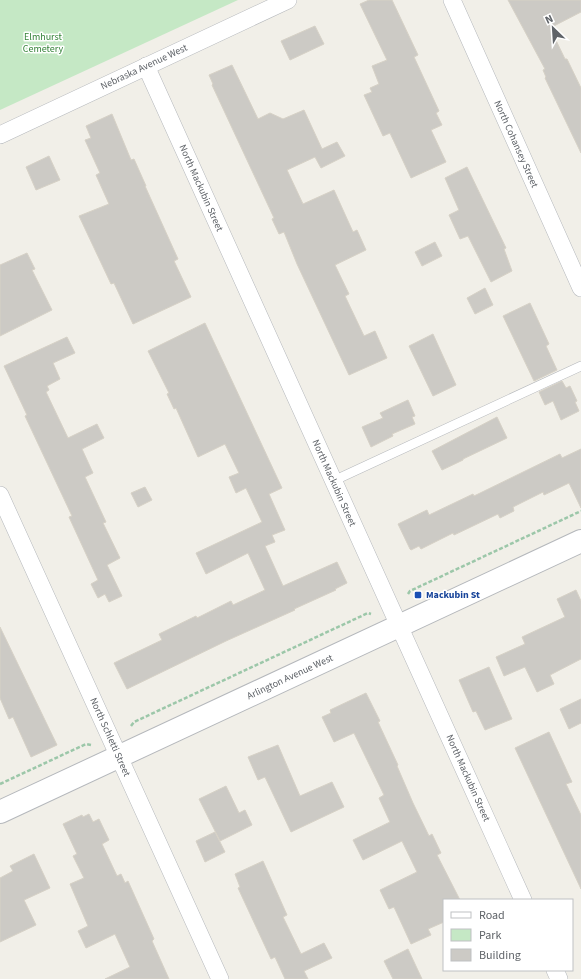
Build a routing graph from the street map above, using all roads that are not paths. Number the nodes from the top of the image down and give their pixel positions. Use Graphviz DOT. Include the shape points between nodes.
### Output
graph roads {
  1 [pos="288,0"];
  2 [pos="452,0"];
  3 [pos="146,66"];
  4 [pos="0,135"];
  5 [pos="581,288"];
  6 [pos="581,366"];
  7 [pos="333,482"];
  8 [pos="0,495"];
  9 [pos="581,541"];
  10 [pos="398,626"];
  11 [pos="119,757"];
  12 [pos="0,812"];
  13 [pos="523,899"];
  14 [pos="220,979"];
  1 -- 3 [label="street, Nebraska Avenue West"];
  2 -- 5 [label="street, North Cohansey Street"];
  3 -- 4 [label="street, Nebraska Avenue West"];
  3 -- 7 [label="street, North Mackubin Street"];
  6 -- 7 [label="lane"];
  7 -- 10 [label="street, North Mackubin Street"];
  8 -- 11 [label="street, North Schletti Street"];
  9 -- 10 [label="street, Arlington Avenue West"];
  10 -- 11 [label="street, Arlington Avenue West"];
  10 -- 13 [label="street, North Mackubin Street"];
  11 -- 12 [label="street, Arlington Avenue West"];
  11 -- 14 [label="street, North Schletti Street"];
}
